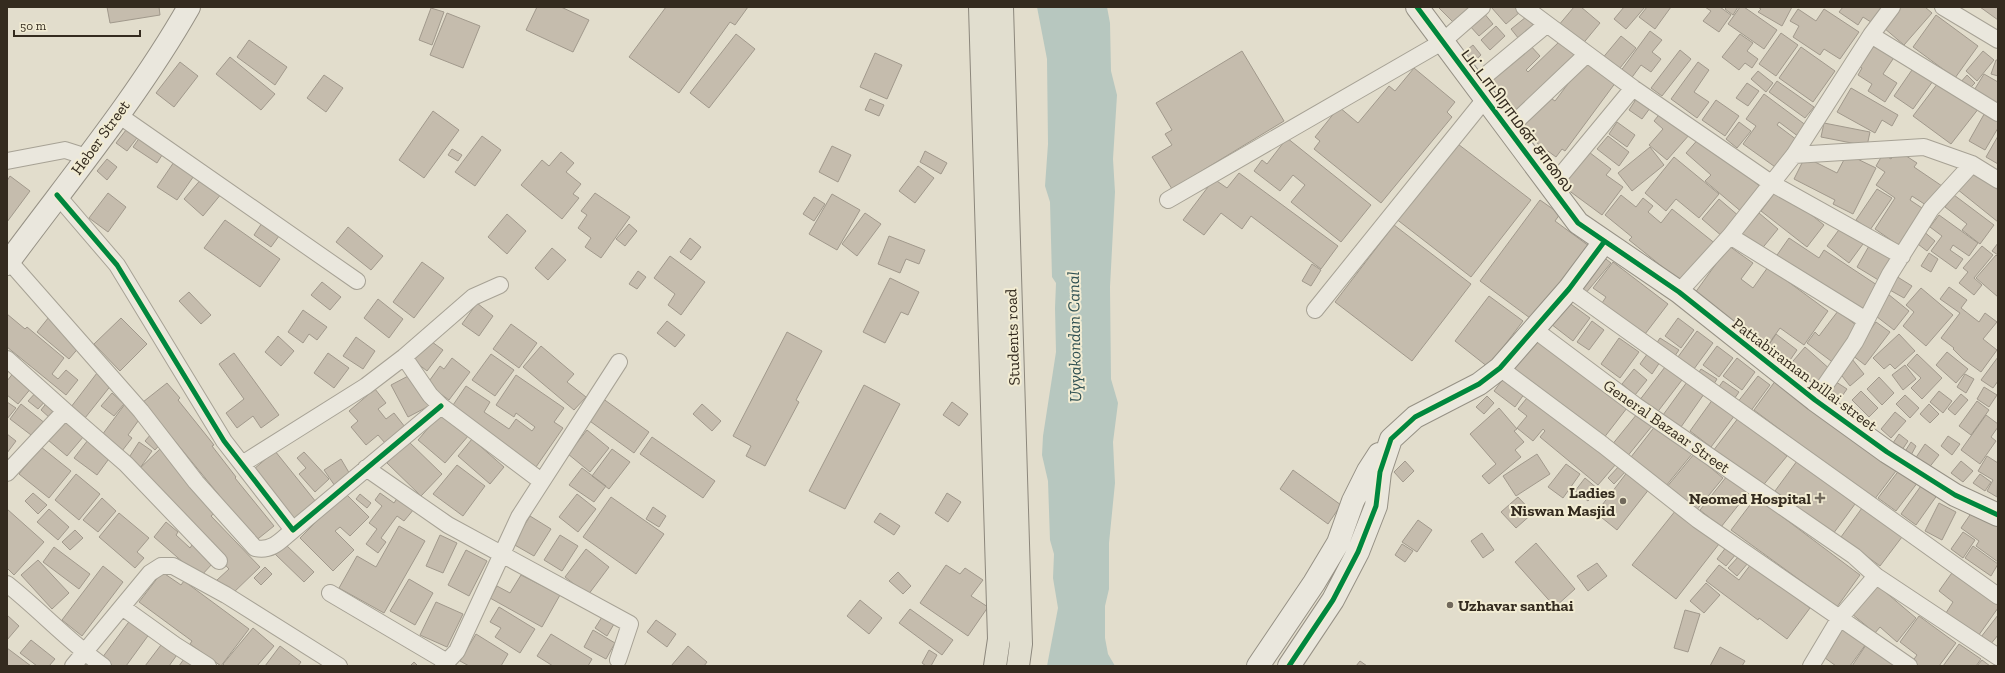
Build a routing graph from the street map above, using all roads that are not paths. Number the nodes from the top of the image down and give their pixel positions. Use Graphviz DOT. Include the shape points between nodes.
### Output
graph roads {
  1 [pos="189,7"];
  2 [pos="980,7"];
  3 [pos="1002,7"];
  4 [pos="1417,7"];
  5 [pos="1482,7"];
  6 [pos="1524,7"];
  7 [pos="1892,7"];
  8 [pos="1943,7"];
  9 [pos="1546,25"];
  10 [pos="1871,35"];
  11 [pos="1998,40"];
  12 [pos="1442,42"];
  13 [pos="1587,54"];
  14 [pos="1633,88"];
  15 [pos="1480,92"];
  16 [pos="1998,113"];
  17 [pos="117,114"];
  18 [pos="1508,130"];
  19 [pos="1794,155"];
  20 [pos="87,157"];
  21 [pos="7,161"];
  22 [pos="1972,164"];
  23 [pos="1998,180"];
  24 [pos="1771,183"];
  25 [pos="1552,186"];
  26 [pos="57,195"];
  27 [pos="1168,200"];
  28 [pos="1730,236"];
  29 [pos="1604,242"];
  30 [pos="1902,256"];
  31 [pos="8,263"];
  32 [pos="357,281"];
  33 [pos="500,285"];
  34 [pos="1569,289"];
  35 [pos="1679,292"];
  36 [pos="1315,310"];
  37 [pos="1866,320"];
  38 [pos="1535,330"];
  39 [pos="404,357"];
  40 [pos="7,359"];
  41 [pos="618,362"];
  42 [pos="1500,368"];
  43 [pos="1815,400"];
  44 [pos="441,406"];
  45 [pos="65,411"];
  46 [pos="1391,439"];
  47 [pos="242,464"];
  48 [pos="366,468"];
  49 [pos="7,473"];
  50 [pos="541,481"];
  51 [pos="1998,515"];
  52 [pos="293,530"];
  53 [pos="502,553"];
  54 [pos="219,561"];
  55 [pos="1876,576"];
  56 [pos="7,584"];
  57 [pos="330,593"];
  58 [pos="1998,596"];
  59 [pos="122,607"];
  60 [pos="1839,619"];
  61 [pos="84,653"];
  62 [pos="1998,657"];
  63 [pos="445,664"];
  64 [pos="618,664"];
  65 [pos="73,666"];
  66 [pos="103,666"];
  67 [pos="208,666"];
  68 [pos="339,666"];
  69 [pos="995,666"];
  70 [pos="1018,666"];
  71 [pos="1258,666"];
  72 [pos="1289,666"];
  73 [pos="1811,666"];
  74 [pos="1909,666"];
  1 -- 17 [label="street, Heber Street" via="171,39"];
  2 -- 69 [label="main road" via="999,639"];
  3 -- 70 [label="main road, Students road" via="1021,644"];
  4 -- 12 [label="street, பட்டாபிராமன் சாலை"];
  5 -- 12 [label="street"];
  6 -- 9 [label="street"];
  7 -- 10 [label="street"];
  8 -- 11 [label="street"];
  9 -- 13 [label="street"];
  9 -- 15 [label="street"];
  10 -- 16 [label="street"];
  10 -- 19 [label="street"];
  12 -- 15 [label="street, பட்டாபிராமன் சாலை"];
  12 -- 27 [label="street"];
  13 -- 14 [label="street"];
  13 -- 18 [label="street"];
  14 -- 24 [label="street"];
  14 -- 25 [label="street"];
  15 -- 18 [label="street, பட்டாபிராமன் சாலை"];
  15 -- 36 [label="street"];
  17 -- 20 [label="street, Heber Street"];
  17 -- 32 [label="street"];
  18 -- 25 [label="street, பட்டாபிராமன் சாலை"];
  19 -- 22 [label="street" via="1924,147"];
  19 -- 24 [label="street"];
  20 -- 21 [label="street" via="65,150"];
  20 -- 26 [label="street, Heber Street"];
  22 -- 23 [label="street"];
  22 -- 30 [label="street" via="1931,209"];
  24 -- 28 [label="street"];
  24 -- 30 [label="street"];
  25 -- 29 [label="street, பட்டாபிராமன் சாலை" via="1578,223"];
  26 -- 31 [label="street, Heber Street"];
  26 -- 47 [label="street" via="117,265 224,441"];
  28 -- 35 [label="street"];
  28 -- 37 [label="street"];
  29 -- 34 [label="street"];
  29 -- 35 [label="street, Pattabiraman pillai street"];
  30 -- 37 [label="street"];
  31 -- 52 [label="street" via="141,411 196,482 255,548 264,550 274,546"];
  33 -- 39 [label="street" via="473,297"];
  34 -- 38 [label="street"];
  34 -- 58 [label="street"];
  35 -- 43 [label="street, Pattabiraman pillai street"];
  37 -- 43 [label="street" via="1855,342"];
  38 -- 42 [label="street"];
  38 -- 55 [label="street, General Bazaar Street" via="1854,556"];
  39 -- 44 [label="street" via="430,395"];
  39 -- 47 [label="street" via="366,386"];
  40 -- 45 [label="street"];
  41 -- 50 [label="street"];
  42 -- 46 [label="street" via="1479,384 1414,417"];
  42 -- 60 [label="street" via="1698,520"];
  43 -- 51 [label="street, Pattabiraman pillai street" via="1887,452 1954,495"];
  44 -- 48 [label="street"];
  44 -- 50 [label="street"];
  45 -- 49 [label="street"];
  45 -- 54 [label="street" via="126,464"];
  46 -- 71 [label="street" via="1368,470 1353,501 1338,543"];
  46 -- 72 [label="street" via="1380,472 1376,506 1358,552 1333,600"];
  47 -- 52 [label="street"];
  48 -- 52 [label="street"];
  48 -- 53 [label="street" via="448,525"];
  50 -- 53 [label="street" via="519,517"];
  53 -- 63 [label="street" via="457,651"];
  53 -- 64 [label="street" via="630,624"];
  55 -- 60 [label="street"];
  55 -- 62 [label="street, General Bazaar Street"];
  56 -- 61 [label="street" via="38,609"];
  57 -- 63 [label="street"];
  59 -- 61 [label="street"];
  59 -- 67 [label="street"];
  59 -- 68 [label="street" via="150,573 161,566 173,566 226,595"];
  60 -- 73 [label="street"];
  60 -- 74 [label="street"];
  61 -- 65 [label="street"];
  61 -- 66 [label="street"];
}
